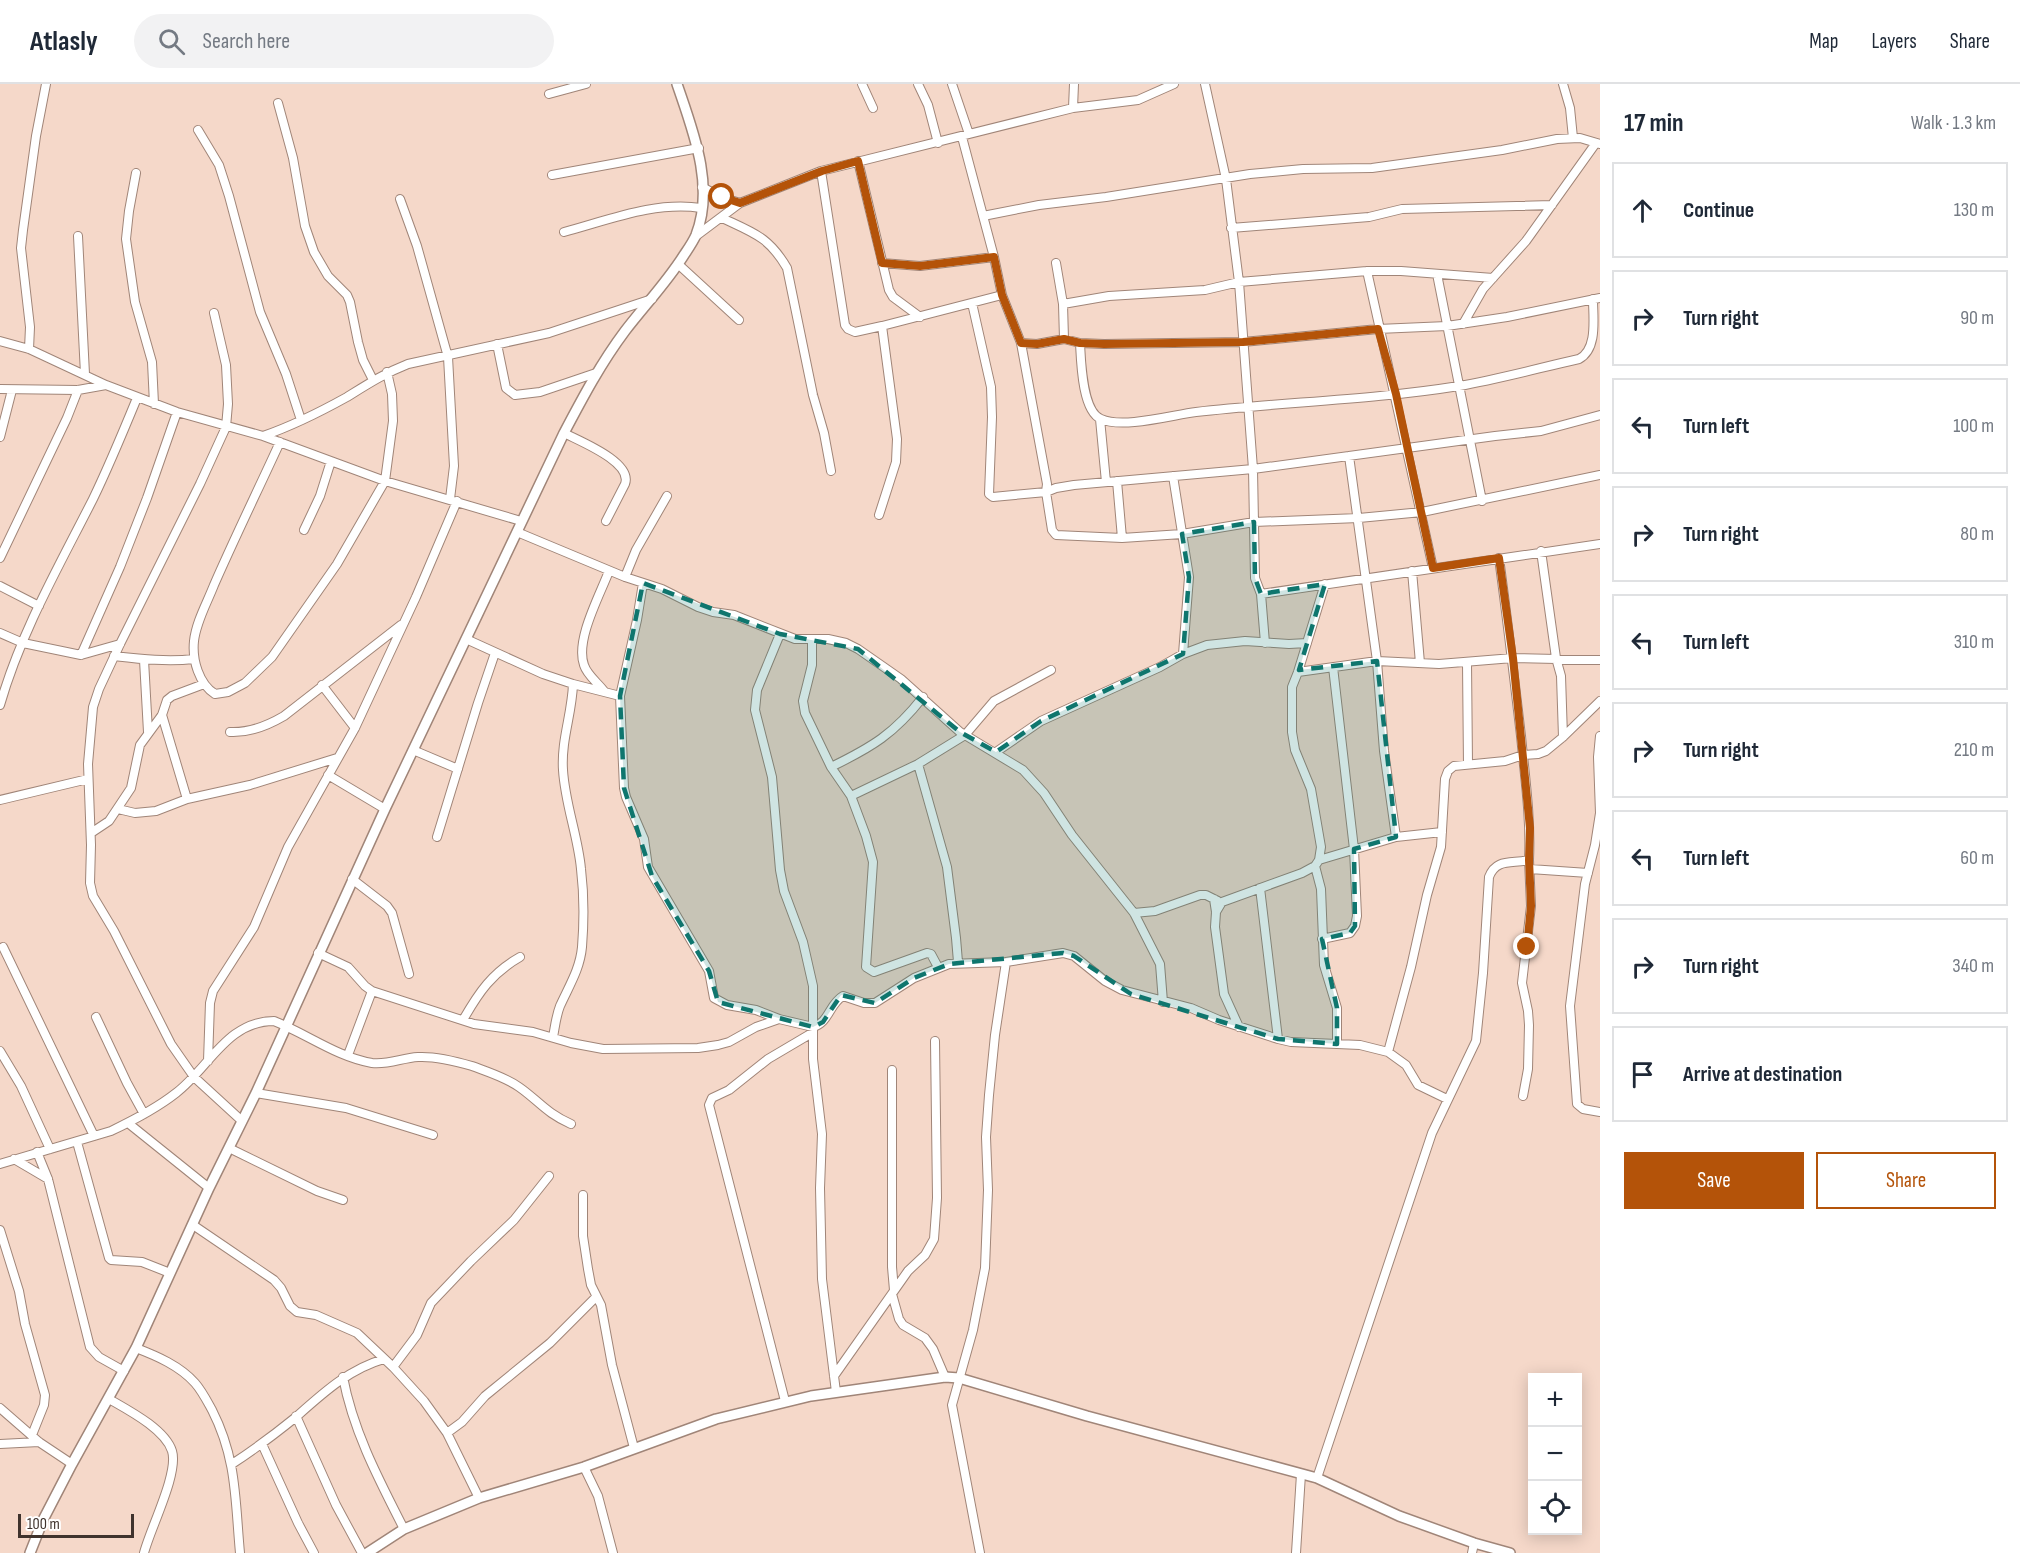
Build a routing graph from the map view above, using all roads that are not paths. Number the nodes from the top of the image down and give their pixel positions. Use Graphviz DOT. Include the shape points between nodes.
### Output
graph roads {
  1 [pos="46,84"];
  2 [pos="586,84"];
  3 [pos="677,84"];
  4 [pos="862,84"];
  5 [pos="918,84"];
  6 [pos="952,84"];
  7 [pos="1074,84"];
  8 [pos="1174,84"];
  9 [pos="1205,84"];
  10 [pos="1563,84"];
  11 [pos="549,94"];
  12 [pos="278,103"];
  13 [pos="873,108"];
  14 [pos="1073,108"];
  15 [pos="198,130"];
  16 [pos="965,135"];
  17 [pos="1573,138"];
  18 [pos="938,142"];
  19 [pos="1598,144"];
  20 [pos="699,148"];
  21 [pos="858,161"];
  22 [pos="822,171"];
  23 [pos="136,172"];
  24 [pos="552,175"];
  25 [pos="1226,179"];
  26 [pos="702,187"];
  27 [pos="400,199"];
  28 [pos="740,203"];
  29 [pos="1552,205"];
  30 [pos="702,208"];
  31 [pos="983,216"];
  32 [pos="722,218"];
  33 [pos="1231,228"];
  34 [pos="564,232"];
  35 [pos="78,236"];
  36 [pos="696,236"];
  37 [pos="994,257"];
  38 [pos="882,263"];
  39 [pos="1056,263"];
  40 [pos="678,264"];
  41 [pos="1367,271"];
  42 [pos="1437,274"];
  43 [pos="1493,278"];
  44 [pos="1239,282"];
  45 [pos="1002,295"];
  46 [pos="653,299"];
  47 [pos="1597,299"];
  48 [pos="972,303"];
  49 [pos="1063,304"];
  50 [pos="213,313"];
  51 [pos="920,317"];
  52 [pos="739,320"];
  53 [pos="1463,324"];
  54 [pos="882,326"];
  55 [pos="1447,326"];
  56 [pos="1378,329"];
  57 [pos="1064,339"];
  58 [pos="0,341"];
  59 [pos="1243,342"];
  60 [pos="1021,343"];
  61 [pos="1080,343"];
  62 [pos="497,344"];
  63 [pos="28,350"];
  64 [pos="448,357"];
  65 [pos="387,372"];
  66 [pos="596,373"];
  67 [pos="85,374"];
  68 [pos="373,380"];
  69 [pos="106,385"];
  70 [pos="1460,386"];
  71 [pos="0,389"];
  72 [pos="12,390"];
  73 [pos="78,390"];
  74 [pos="1396,394"];
  75 [pos="138,398"];
  76 [pos="154,404"];
  77 [pos="1248,408"];
  78 [pos="177,412"];
  79 [pos="1600,415"];
  80 [pos="1100,419"];
  81 [pos="302,420"];
  82 [pos="226,427"];
  83 [pos="564,433"];
  84 [pos="263,436"];
  85 [pos="0,437"];
  86 [pos="1470,439"];
  87 [pos="280,442"];
  88 [pos="1407,448"];
  89 [pos="1349,456"];
  90 [pos="331,461"];
  91 [pos="1253,469"];
  92 [pos="831,471"];
  93 [pos="1600,475"];
  94 [pos="1173,476"];
  95 [pos="386,481"];
  96 [pos="1117,481"];
  97 [pos="1106,482"];
  98 [pos="1046,492"];
  99 [pos="667,496"];
  100 [pos="453,500"];
  101 [pos="1482,501"];
  102 [pos="1422,512"];
  103 [pos="879,515"];
  104 [pos="1359,518"];
  105 [pos="521,521"];
  106 [pos="606,521"];
  107 [pos="1254,522"];
  108 [pos="304,530"];
  109 [pos="517,532"];
  110 [pos="1182,534"];
  111 [pos="1122,538"];
  112 [pos="1600,544"];
  113 [pos="1541,551"];
  114 [pos="0,558"];
  115 [pos="1499,558"];
  116 [pos="1433,568"];
  117 [pos="609,571"];
  118 [pos="1412,571"];
  119 [pos="625,577"];
  120 [pos="1366,579"];
  121 [pos="643,583"];
  122 [pos="1325,584"];
  123 [pos="0,586"];
  124 [pos="1261,594"];
  125 [pos="39,606"];
  126 [pos="402,624"];
  127 [pos="0,633"];
  128 [pos="780,634"];
  129 [pos="466,639"];
  130 [pos="812,639"];
  131 [pos="23,643"];
  132 [pos="1265,643"];
  133 [pos="1307,643"];
  134 [pos="120,644"];
  135 [pos="495,653"];
  136 [pos="1183,654"];
  137 [pos="81,655"];
  138 [pos="114,656"];
  139 [pos="1513,658"];
  140 [pos="1556,658"];
  141 [pos="195,659"];
  142 [pos="144,660"];
  143 [pos="1600,660"];
  144 [pos="1377,661"];
  145 [pos="1420,663"];
  146 [pos="1467,663"];
  147 [pos="1333,667"];
  148 [pos="1051,670"];
  149 [pos="1298,672"];
  150 [pos="204,684"];
  151 [pos="573,684"];
  152 [pos="322,685"];
  153 [pos="604,691"];
  154 [pos="620,696"];
  155 [pos="923,697"];
  156 [pos="1600,701"];
  157 [pos="0,705"];
  158 [pos="162,716"];
  159 [pos="355,728"];
  160 [pos="148,732"];
  161 [pos="230,732"];
  162 [pos="965,735"];
  163 [pos="1600,736"];
  164 [pos="1563,737"];
  165 [pos="413,750"];
  166 [pos="996,752"];
  167 [pos="1523,755"];
  168 [pos="337,758"];
  169 [pos="918,764"];
  170 [pos="1468,764"];
  171 [pos="831,767"];
  172 [pos="458,769"];
  173 [pos="328,775"];
  174 [pos="88,779"];
  175 [pos="851,796"];
  176 [pos="187,799"];
  177 [pos="0,800"];
  178 [pos="118,809"];
  179 [pos="385,809"];
  180 [pos="1442,832"];
  181 [pos="91,833"];
  182 [pos="437,837"];
  183 [pos="1396,837"];
  184 [pos="1354,849"];
  185 [pos="1529,860"];
  186 [pos="1317,863"];
  187 [pos="1530,869"];
  188 [pos="1588,873"];
  189 [pos="352,879"];
  190 [pos="1260,888"];
  191 [pos="1214,899"];
  192 [pos="1222,902"];
  193 [pos="1216,912"];
  194 [pos="1134,913"];
  195 [pos="1322,939"];
  196 [pos="3,947"];
  197 [pos="318,953"];
  198 [pos="520,957"];
  199 [pos="958,962"];
  200 [pos="1006,962"];
  201 [pos="938,967"];
  202 [pos="409,974"];
  203 [pos="372,991"];
  204 [pos="1162,1002"];
  205 [pos="96,1017"];
  206 [pos="779,1019"];
  207 [pos="463,1020"];
  208 [pos="286,1026"];
  209 [pos="1239,1027"];
  210 [pos="813,1030"];
  211 [pos="553,1037"];
  212 [pos="1278,1039"];
  213 [pos="935,1041"];
  214 [pos="1337,1044"];
  215 [pos="0,1051"];
  216 [pos="1388,1052"];
  217 [pos="348,1055"];
  218 [pos="208,1061"];
  219 [pos="892,1070"];
  220 [pos="194,1077"];
  221 [pos="256,1093"];
  222 [pos="1523,1096"];
  223 [pos="1447,1099"];
  224 [pos="1600,1112"];
  225 [pos="144,1114"];
  226 [pos="243,1121"];
  227 [pos="128,1123"];
  228 [pos="571,1124"];
  229 [pos="433,1135"];
  230 [pos="94,1136"];
  231 [pos="77,1142"];
  232 [pos="230,1148"];
  233 [pos="50,1149"];
  234 [pos="38,1152"];
  235 [pos="14,1159"];
  236 [pos="0,1164"];
  237 [pos="549,1176"];
  238 [pos="48,1179"];
  239 [pos="210,1188"];
  240 [pos="584,1195"];
  241 [pos="343,1200"];
  242 [pos="193,1226"];
  243 [pos="0,1230"];
  244 [pos="170,1273"];
  245 [pos="893,1292"];
  246 [pos="596,1297"];
  247 [pos="136,1348"];
  248 [pos="384,1359"];
  249 [pos="393,1367"];
  250 [pos="124,1371"];
  251 [pos="834,1376"];
  252 [pos="343,1377"];
  253 [pos="945,1377"];
  254 [pos="959,1378"];
  255 [pos="836,1392"];
  256 [pos="109,1399"];
  257 [pos="785,1401"];
  258 [pos="0,1408"];
  259 [pos="296,1416"];
  260 [pos="447,1433"];
  261 [pos="32,1435"];
  262 [pos="39,1442"];
  263 [pos="0,1443"];
  264 [pos="262,1444"];
  265 [pos="634,1448"];
  266 [pos="72,1464"];
  267 [pos="232,1464"];
  268 [pos="584,1467"];
  269 [pos="1301,1474"];
  270 [pos="1317,1478"];
  271 [pos="479,1498"];
  272 [pos="404,1528"];
  273 [pos="1473,1548"];
  274 [pos="30,1553"];
  275 [pos="144,1553"];
  276 [pos="240,1553"];
  277 [pos="314,1553"];
  278 [pos="362,1553"];
  279 [pos="367,1553"];
  280 [pos="613,1553"];
  281 [pos="980,1553"];
  282 [pos="1296,1553"];
  283 [pos="1510,1553"];
  1 -- 63 [label="street" via="22,239 29,305"];
  2 -- 11 [label="street"];
  3 -- 20 [label="street"];
  4 -- 13 [label="street"];
  5 -- 18 [label="street"];
  6 -- 16 [label="street"];
  7 -- 14 [label="street"];
  8 -- 14 [label="street" via="1138,100"];
  9 -- 25 [label="street"];
  10 -- 17 [label="street"];
  12 -- 68 [label="street" via="305,226 328,276 351,302 363,360"];
  14 -- 16 [label="street"];
  15 -- 81 [label="street" via="219,165 260,312"];
  16 -- 18 [label="street"];
  16 -- 31 [label="street"];
  17 -- 19 [label="street"];
  17 -- 25 [label="street" via="1372,168 1303,169"];
  18 -- 21 [label="street"];
  19 -- 29 [label="street"];
  20 -- 24 [label="street"];
  20 -- 26 [label="street"];
  21 -- 22 [label="street"];
  21 -- 38 [label="street"];
  22 -- 28 [label="street"];
  22 -- 54 [label="street" via="846,325 855,332"];
  23 -- 76 [label="street" via="126,239 135,302 152,362"];
  25 -- 31 [label="street"];
  25 -- 33 [label="street"];
  26 -- 28 [label="street"];
  26 -- 30 [label="street"];
  27 -- 64 [label="street"];
  28 -- 32 [label="street"];
  29 -- 33 [label="street" via="1402,209 1369,217"];
  29 -- 43 [label="street"];
  30 -- 34 [label="street" via="674,205"];
  30 -- 36 [label="street"];
  31 -- 37 [label="street"];
  32 -- 36 [label="street"];
  32 -- 92 [label="street" via="766,240 787,268"];
  33 -- 44 [label="street"];
  35 -- 67 [label="street"];
  36 -- 40 [label="street"];
  37 -- 38 [label="street" via="920,266"];
  37 -- 45 [label="street"];
  38 -- 51 [label="street" via="893,297"];
  39 -- 49 [label="street"];
  40 -- 46 [label="street"];
  40 -- 52 [label="street"];
  41 -- 42 [label="street"];
  41 -- 44 [label="street"];
  41 -- 56 [label="street"];
  42 -- 43 [label="street"];
  42 -- 55 [label="street"];
  43 -- 53 [label="street"];
  44 -- 49 [label="street" via="1205,290 1109,296"];
  44 -- 59 [label="street"];
  45 -- 48 [label="street"];
  45 -- 60 [label="street"];
  46 -- 62 [label="street" via="549,333"];
  46 -- 66 [label="street"];
  47 -- 53 [label="street"];
  47 -- 70 [label="street" via="1592,343 1585,356"];
  48 -- 51 [label="street"];
  48 -- 98 [label="street" via="991,387 989,494 993,497"];
  49 -- 57 [label="street"];
  50 -- 82 [label="street" via="226,365"];
  51 -- 54 [label="street"];
  53 -- 55 [label="street"];
  54 -- 103 [label="street" via="897,439 896,462"];
  55 -- 56 [label="street"];
  55 -- 70 [label="street"];
  56 -- 59 [label="street"];
  56 -- 74 [label="street"];
  57 -- 60 [label="street"];
  57 -- 61 [label="street"];
  58 -- 63 [label="street"];
  59 -- 61 [label="street"];
  59 -- 77 [label="street"];
  60 -- 98 [label="street"];
  61 -- 80 [label="street" via="1089,405"];
  62 -- 64 [label="street"];
  62 -- 66 [label="street" via="506,388 515,394 540,392"];
  63 -- 67 [label="street"];
  64 -- 65 [label="street"];
  64 -- 100 [label="street"];
  65 -- 68 [label="street"];
  65 -- 95 [label="street" via="393,422"];
  66 -- 83 [label="street"];
  67 -- 69 [label="street"];
  68 -- 81 [label="street"];
  69 -- 73 [label="street"];
  69 -- 75 [label="street"];
  70 -- 74 [label="street"];
  70 -- 86 [label="street"];
  71 -- 72 [label="street"];
  72 -- 73 [label="street"];
  72 -- 85 [label="street"];
  73 -- 114 [label="street"];
  74 -- 77 [label="street"];
  74 -- 88 [label="street"];
  75 -- 76 [label="street"];
  75 -- 125 [label="street"];
  76 -- 78 [label="street"];
  77 -- 80 [label="street" via="1138,421"];
  77 -- 91 [label="street"];
  78 -- 82 [label="street"];
  78 -- 137 [label="street" via="120,567"];
  79 -- 86 [label="street" via="1541,431"];
  80 -- 97 [label="street"];
  81 -- 84 [label="street"];
  82 -- 84 [label="street"];
  82 -- 134 [label="street"];
  83 -- 105 [label="street"];
  83 -- 106 [label="street" via="612,459 625,471 627,478"];
  84 -- 87 [label="street"];
  86 -- 88 [label="street"];
  86 -- 101 [label="street"];
  87 -- 90 [label="street"];
  87 -- 141 [label="street" via="200,619 194,638"];
  88 -- 89 [label="street"];
  88 -- 102 [label="street"];
  89 -- 91 [label="street"];
  89 -- 104 [label="street"];
  90 -- 95 [label="street"];
  90 -- 108 [label="street"];
  91 -- 94 [label="street"];
  91 -- 107 [label="street"];
  93 -- 101 [label="street"];
  94 -- 96 [label="street"];
  94 -- 110 [label="street"];
  95 -- 100 [label="street"];
  95 -- 150 [label="street" via="337,564 272,657 245,683 228,692 215,694"];
  96 -- 97 [label="street"];
  96 -- 111 [label="street"];
  97 -- 98 [label="street"];
  98 -- 111 [label="street" via="1056,535"];
  99 -- 119 [label="street"];
  100 -- 105 [label="street"];
  100 -- 126 [label="street"];
  101 -- 102 [label="street"];
  102 -- 104 [label="street"];
  102 -- 116 [label="street"];
  104 -- 107 [label="street"];
  104 -- 120 [label="street"];
  105 -- 109 [label="street"];
  107 -- 110 [label="street"];
  107 -- 124 [label="street" via="1255,578"];
  109 -- 117 [label="street"];
  109 -- 129 [label="street"];
  110 -- 111 [label="street"];
  110 -- 136 [label="street" via="1188,577"];
  112 -- 113 [label="street"];
  113 -- 115 [label="street"];
  113 -- 140 [label="street"];
  115 -- 116 [label="street"];
  115 -- 139 [label="street"];
  116 -- 118 [label="street"];
  117 -- 119 [label="street"];
  117 -- 153 [label="street" via="582,642 585,669"];
  118 -- 120 [label="street"];
  118 -- 145 [label="street"];
  119 -- 121 [label="street"];
  120 -- 122 [label="street"];
  120 -- 144 [label="street"];
  121 -- 128 [label="street" via="698,607 734,615"];
  121 -- 154 [label="street"];
  122 -- 124 [label="street"];
  122 -- 133 [label="street"];
  123 -- 125 [label="street"];
  124 -- 132 [label="street"];
  125 -- 131 [label="street"];
  126 -- 152 [label="street"];
  126 -- 159 [label="street"];
  127 -- 131 [label="street"];
  128 -- 130 [label="street"];
  128 -- 210 [label="street" via="757,690 755,710 772,777 784,891 803,942 813,986"];
  129 -- 135 [label="street"];
  129 -- 165 [label="street"];
  130 -- 155 [label="street" via="846,643 858,649"];
  130 -- 171 [label="street" via="804,713"];
  131 -- 137 [label="street"];
  131 -- 157 [label="street"];
  132 -- 133 [label="street"];
  132 -- 136 [label="street" via="1226,641"];
  133 -- 149 [label="street"];
  134 -- 137 [label="street"];
  134 -- 138 [label="street"];
  135 -- 151 [label="street"];
  135 -- 172 [label="street"];
  136 -- 166 [label="street" via="1041,720"];
  138 -- 142 [label="street"];
  138 -- 174 [label="street" via="93,707"];
  139 -- 140 [label="street"];
  139 -- 146 [label="street"];
  139 -- 167 [label="street"];
  140 -- 143 [label="street"];
  140 -- 164 [label="street" via="1561,676"];
  141 -- 142 [label="street"];
  141 -- 150 [label="street"];
  142 -- 160 [label="street"];
  144 -- 145 [label="street"];
  144 -- 147 [label="street"];
  144 -- 183 [label="street"];
  145 -- 146 [label="street"];
  146 -- 170 [label="street"];
  147 -- 149 [label="street"];
  147 -- 184 [label="street"];
  148 -- 162 [label="street" via="994,700"];
  149 -- 186 [label="street" via="1292,687 1292,732 1311,789 1321,847"];
  150 -- 158 [label="street" via="169,698"];
  151 -- 153 [label="street"];
  151 -- 211 [label="street" via="562,762 582,869 582,949 572,985 556,1017"];
  152 -- 159 [label="street"];
  152 -- 161 [label="street" via="267,726"];
  153 -- 154 [label="street"];
  154 -- 206 [label="street" via="624,788 644,839 652,876 709,971 714,998"];
  155 -- 162 [label="street"];
  155 -- 171 [label="street" via="887,736"];
  156 -- 164 [label="street"];
  158 -- 160 [label="street"];
  158 -- 176 [label="street"];
  159 -- 168 [label="street"];
  160 -- 178 [label="street" via="140,745 131,788"];
  162 -- 166 [label="street"];
  162 -- 169 [label="street"];
  163 -- 188 [label="street" via="1600,813"];
  164 -- 167 [label="street" via="1546,751"];
  165 -- 172 [label="street"];
  165 -- 179 [label="street"];
  166 -- 194 [label="street" via="1033,779"];
  167 -- 170 [label="street" via="1505,761"];
  167 -- 185 [label="street"];
  168 -- 173 [label="street"];
  168 -- 176 [label="street" via="250,785"];
  169 -- 175 [label="street"];
  169 -- 199 [label="street" via="946,867"];
  170 -- 180 [label="street" via="1448,771"];
  171 -- 175 [label="street"];
  172 -- 182 [label="street"];
  173 -- 179 [label="street"];
  173 -- 218 [label="street" via="288,847 254,927 213,991"];
  174 -- 177 [label="street"];
  174 -- 181 [label="street"];
  175 -- 201 [label="street" via="873,862 866,967 874,972 927,953"];
  176 -- 178 [label="street" via="156,811 135,813"];
  178 -- 181 [label="street"];
  179 -- 189 [label="street"];
  180 -- 183 [label="street"];
  180 -- 216 [label="street" via="1442,847"];
  181 -- 220 [label="street" via="93,896 171,1044"];
  183 -- 184 [label="street"];
  184 -- 186 [label="street"];
  184 -- 195 [label="street" via="1355,926 1350,933"];
  185 -- 187 [label="street"];
  185 -- 223 [label="street" via="1503,862 1488,877 1476,1041"];
  186 -- 190 [label="street"];
  186 -- 195 [label="street"];
  187 -- 188 [label="street"];
  187 -- 222 [label="street" via="1531,906 1522,975 1529,1018"];
  188 -- 224 [label="street" via="1570,1006 1571,1027 1577,1104"];
  189 -- 197 [label="street"];
  189 -- 202 [label="street" via="392,913"];
  190 -- 192 [label="street"];
  190 -- 212 [label="street"];
  191 -- 192 [label="street"];
  191 -- 193 [label="street"];
  191 -- 194 [label="street" via="1200,895 1155,912"];
  192 -- 193 [label="street"];
  193 -- 209 [label="street" via="1224,994"];
  194 -- 204 [label="street" via="1160,964"];
  195 -- 214 [label="street" via="1327,981 1337,1008"];
  196 -- 230 [label="street"];
  197 -- 203 [label="street" via="348,967"];
  197 -- 208 [label="street"];
  198 -- 207 [label="street" via="483,987"];
  199 -- 200 [label="street"];
  199 -- 201 [label="street"];
  200 -- 204 [label="street" via="1063,953 1074,956 1113,986"];
  200 -- 254 [label="street" via="986,1137 985,1268"];
  201 -- 210 [label="street" via="875,1004 843,996"];
  203 -- 207 [label="street"];
  203 -- 217 [label="street"];
  204 -- 209 [label="street" via="1191,1008"];
  205 -- 225 [label="street"];
  206 -- 210 [label="street"];
  206 -- 211 [label="street" via="729,1042 698,1048 603,1049"];
  207 -- 211 [label="street"];
  208 -- 217 [label="street"];
  208 -- 218 [label="street" via="274,1021 252,1024 237,1032"];
  208 -- 221 [label="street"];
  209 -- 212 [label="street"];
  210 -- 251 [label="street" via="822,1134 822,1279"];
  210 -- 257 [label="street" via="712,1098 709,1105"];
  212 -- 214 [label="street"];
  213 -- 245 [label="street" via="934,1239"];
  214 -- 216 [label="street"];
  215 -- 233 [label="street"];
  216 -- 223 [label="street" via="1406,1065 1418,1085"];
  217 -- 228 [label="street" via="373,1063 417,1057 471,1066 508,1081 545,1110"];
  218 -- 220 [label="street"];
  219 -- 245 [label="street"];
  220 -- 225 [label="street"];
  220 -- 226 [label="street"];
  221 -- 226 [label="street"];
  221 -- 229 [label="street" via="346,1108"];
  223 -- 270 [label="street" via="1406,1208"];
  225 -- 227 [label="street"];
  226 -- 232 [label="street"];
  227 -- 230 [label="street"];
  227 -- 239 [label="street"];
  230 -- 231 [label="street"];
  231 -- 233 [label="street"];
  231 -- 244 [label="street" via="109,1258 142,1262"];
  232 -- 239 [label="street"];
  232 -- 241 [label="street"];
  233 -- 234 [label="street"];
  234 -- 235 [label="street"];
  234 -- 238 [label="street"];
  235 -- 236 [label="street"];
  235 -- 238 [label="street"];
  237 -- 249 [label="street" via="514,1220 431,1303 417,1335"];
  238 -- 250 [label="street" via="90,1347"];
  239 -- 242 [label="street"];
  240 -- 246 [label="street" via="583,1236"];
  242 -- 244 [label="street"];
  242 -- 248 [label="street" via="278,1284 297,1312 316,1315 357,1333"];
  243 -- 261 [label="street" via="45,1395"];
  244 -- 247 [label="street"];
  245 -- 251 [label="street"];
  245 -- 253 [label="street" via="899,1319 925,1338"];
  246 -- 260 [label="street"];
  246 -- 265 [label="street"];
  247 -- 250 [label="street"];
  247 -- 267 [label="street" via="165,1361 195,1383 221,1428"];
  248 -- 249 [label="street"];
  248 -- 252 [label="street"];
  249 -- 260 [label="street"];
  250 -- 256 [label="street"];
  251 -- 255 [label="street"];
  252 -- 259 [label="street"];
  252 -- 272 [label="street" via="354,1422"];
  253 -- 254 [label="street"];
  253 -- 255 [label="street"];
  254 -- 269 [label="street"];
  254 -- 281 [label="street" via="952,1405"];
  255 -- 257 [label="street"];
  256 -- 266 [label="street"];
  256 -- 275 [label="street" via="142,1419 172,1451 172,1468"];
  257 -- 265 [label="street" via="716,1419"];
  258 -- 261 [label="street"];
  259 -- 264 [label="street"];
  259 -- 278 [label="street"];
  260 -- 271 [label="street"];
  261 -- 262 [label="street"];
  262 -- 263 [label="street"];
  262 -- 266 [label="street"];
  264 -- 267 [label="street"];
  264 -- 277 [label="street"];
  265 -- 268 [label="street"];
  266 -- 274 [label="street"];
  267 -- 276 [label="street"];
  268 -- 271 [label="street"];
  268 -- 280 [label="street" via="598,1496"];
  269 -- 270 [label="street"];
  269 -- 282 [label="street"];
  270 -- 273 [label="street"];
  271 -- 272 [label="street"];
  272 -- 279 [label="street"];
  273 -- 283 [label="street"];
}
